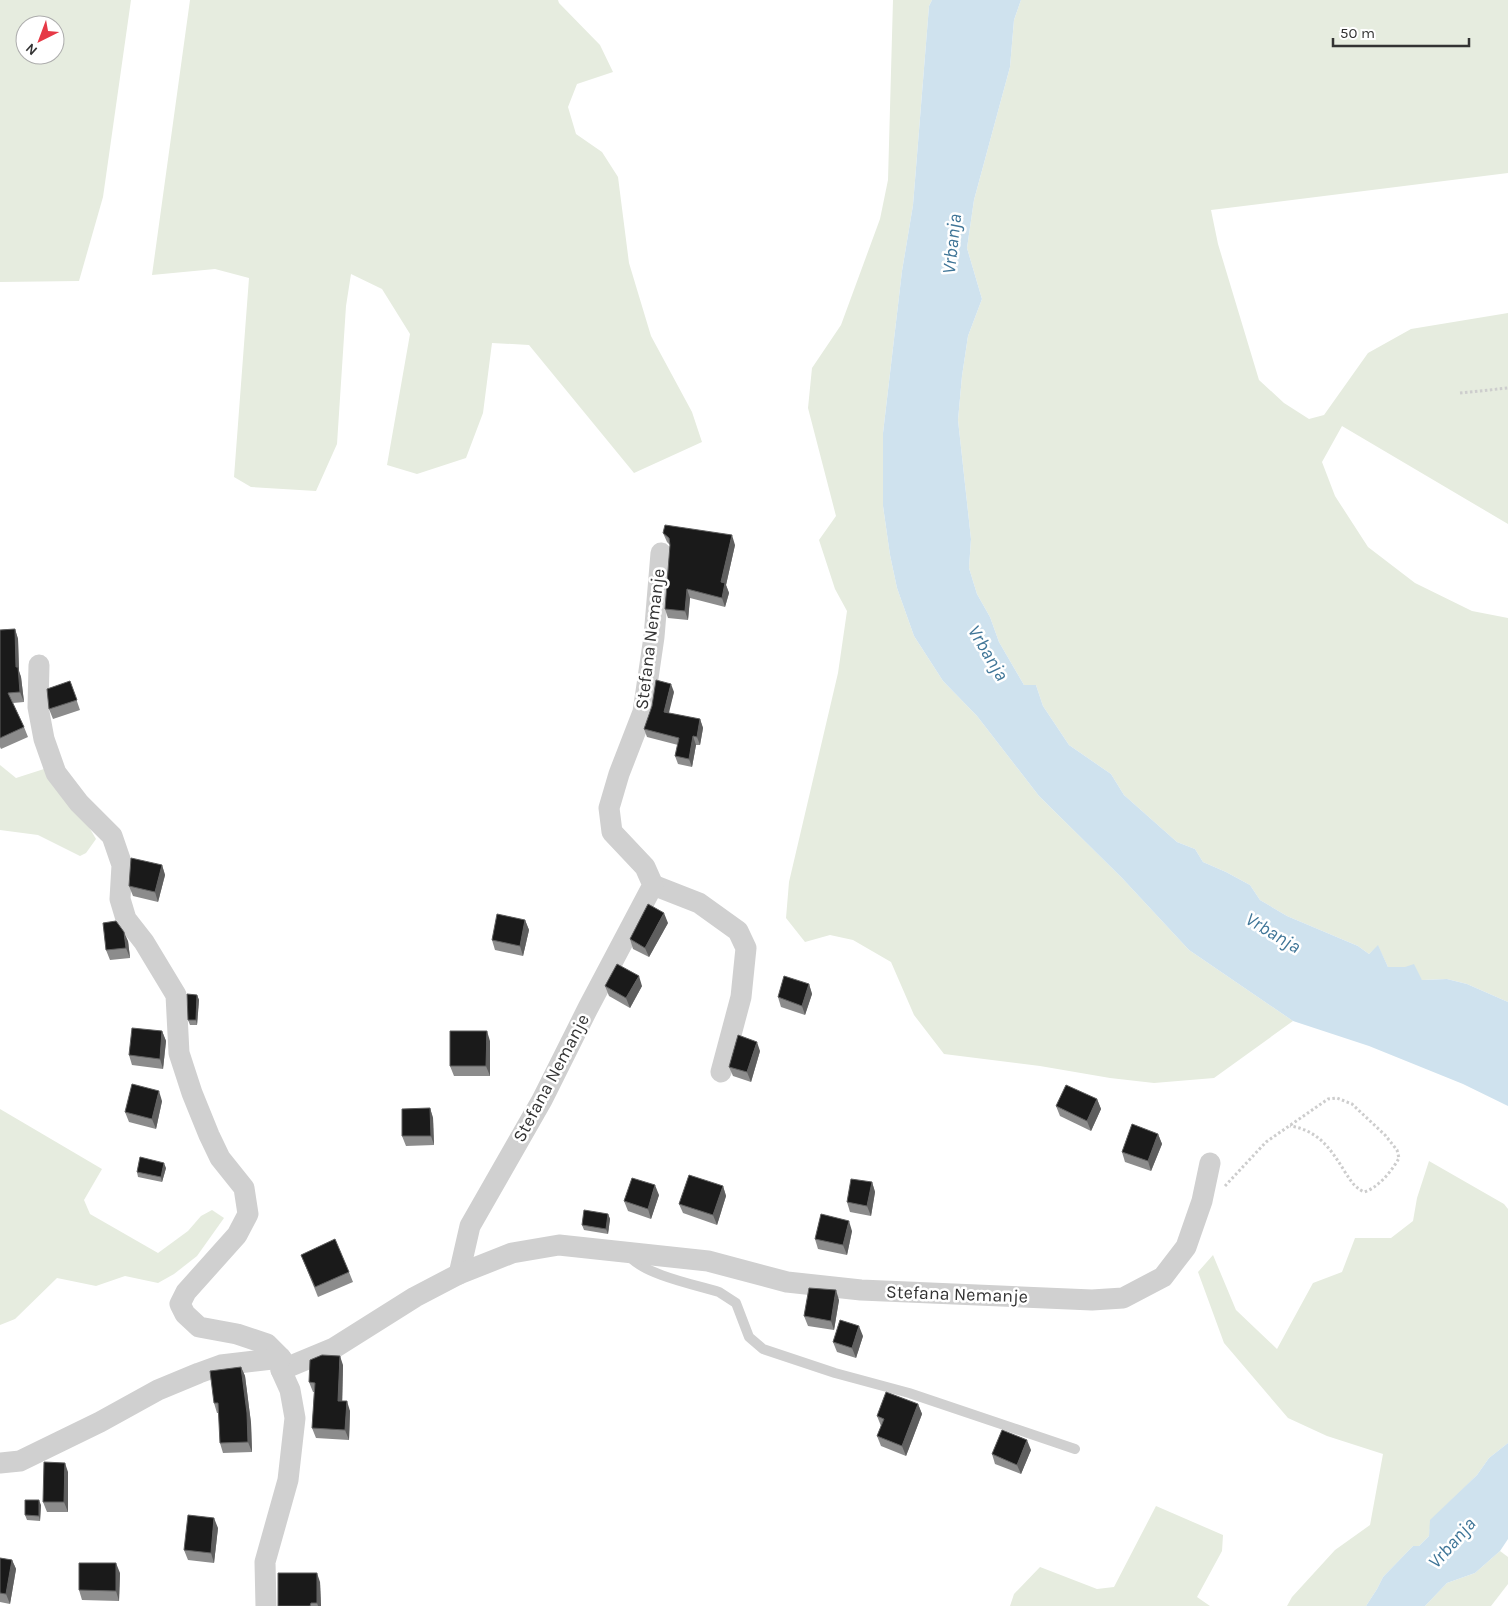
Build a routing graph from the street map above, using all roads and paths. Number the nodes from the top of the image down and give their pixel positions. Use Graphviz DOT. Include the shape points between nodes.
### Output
graph roads {
  1 [pos="1508,388"];
  2 [pos="1460,393"];
  3 [pos="661,553"];
  4 [pos="39,665"];
  5 [pos="653,885"];
  6 [pos="720,1072"];
  7 [pos="1290,1126"];
  8 [pos="1210,1163"];
  9 [pos="1201,1205"];
  10 [pos="626,1251"];
  11 [pos="459,1274"];
  12 [pos="281,1364"];
  13 [pos="1075,1449"];
  14 [pos="0,1463"];
  15 [pos="266,1606"];
  1 -- 2 [label="path"];
  3 -- 5 [label="street, Stefana Nemanje" via="643,712 609,808 612,832 645,867"];
  4 -- 12 [label="street" via="38,707 44,739 56,773 112,836 122,865 120,898 126,919 176,995 179,1053 192,1093 220,1158 244,1188 248,1214 237,1235 186,1292 180,1304 185,1314 199,1327 267,1344"];
  5 -- 6 [label="street" via="699,903 738,931 746,948 741,997"];
  5 -- 11 [label="street, Stefana Nemanje" via="542,1100 470,1226"];
  7 -- 7 [label="path" via="1328,1100 1337,1098 1352,1104 1384,1134 1397,1150 1399,1158 1372,1189 1364,1192 1350,1181 1322,1140 1302,1128"];
  7 -- 9 [label="path" via="1266,1142 1225,1186"];
  8 -- 9 [label="street, Stefana Nemanje"];
  9 -- 10 [label="street, Stefana Nemanje" via="1186,1247 1163,1276 1122,1298 1092,1300 861,1290 787,1282 708,1261"];
  10 -- 11 [label="street, Stefana Nemanje" via="560,1245 512,1253"];
  10 -- 13 [label="lane" via="646,1268 728,1297 736,1303 749,1337 763,1349 909,1393"];
  11 -- 12 [label="street, Stefana Nemanje" via="415,1297 334,1348"];
  12 -- 14 [label="street, Stefana Nemanje" via="221,1365 158,1390 20,1461"];
  12 -- 15 [label="street" via="295,1418 288,1480 265,1562"];
}
